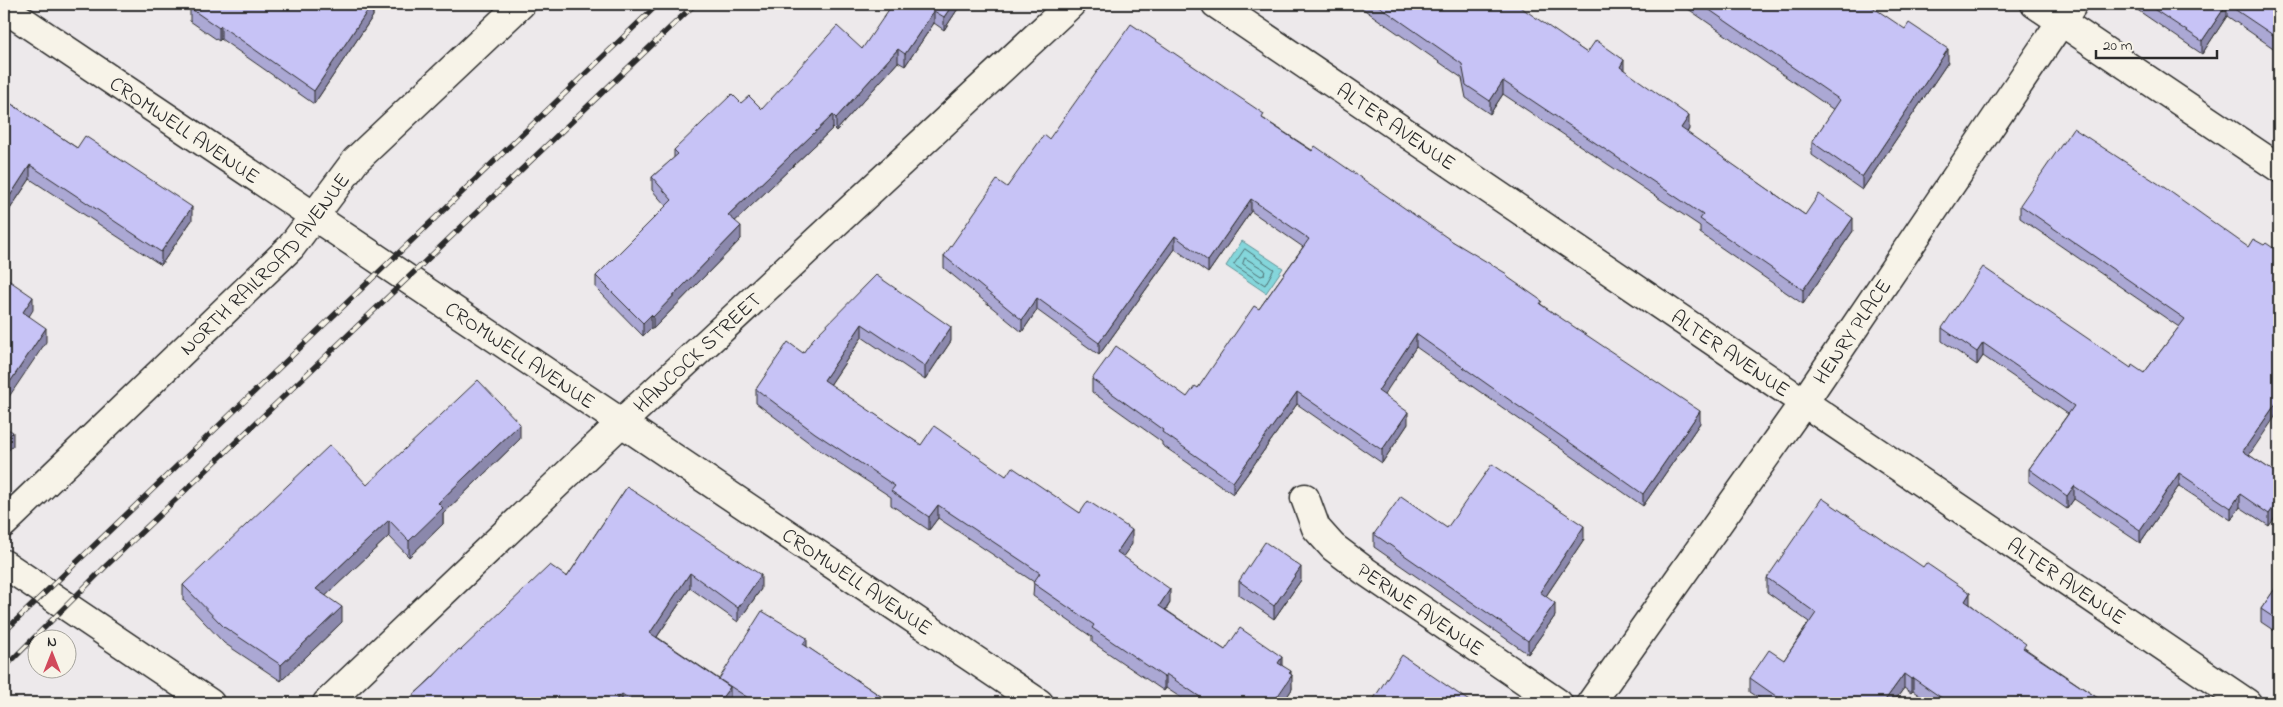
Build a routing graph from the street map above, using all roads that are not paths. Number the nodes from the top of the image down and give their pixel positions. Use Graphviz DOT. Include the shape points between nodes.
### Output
graph roads {
  1 [pos="521,4"];
  2 [pos="1071,4"];
  3 [pos="1216,4"];
  4 [pos="2035,4"];
  5 [pos="4,8"];
  6 [pos="2067,12"];
  7 [pos="2279,168"];
  8 [pos="314,216"];
  9 [pos="1804,402"];
  10 [pos="622,422"];
  11 [pos="1305,498"];
  12 [pos="4,523"];
  13 [pos="4,564"];
  14 [pos="210,703"];
  15 [pos="327,703"];
  16 [pos="1039,703"];
  17 [pos="1558,703"];
  18 [pos="1591,703"];
  19 [pos="2247,703"];
  1 -- 8 [label="street, NORTH RAILROAD AVENUE" via="356,160"];
  2 -- 10 [label="street, HANCOCK STREET"];
  3 -- 9 [label="street, ALTER AVENUE"];
  4 -- 6 [label="street"];
  5 -- 8 [label="street, CROMWELL AVENUE"];
  6 -- 7 [label="street"];
  6 -- 9 [label="street, HENRY PLACE"];
  8 -- 10 [label="street, CROMWELL AVENUE"];
  8 -- 12 [label="street, NORTH RAILROAD AVENUE" via="291,247"];
  9 -- 18 [label="street, HENRY PLACE"];
  9 -- 19 [label="street, ALTER AVENUE"];
  10 -- 15 [label="street, HANCOCK STREET"];
  10 -- 16 [label="street, CROMWELL AVENUE"];
  11 -- 17 [label="street, PERINE AVENUE" via="1316,528 1333,547"];
  13 -- 14 [label="street"];
}
